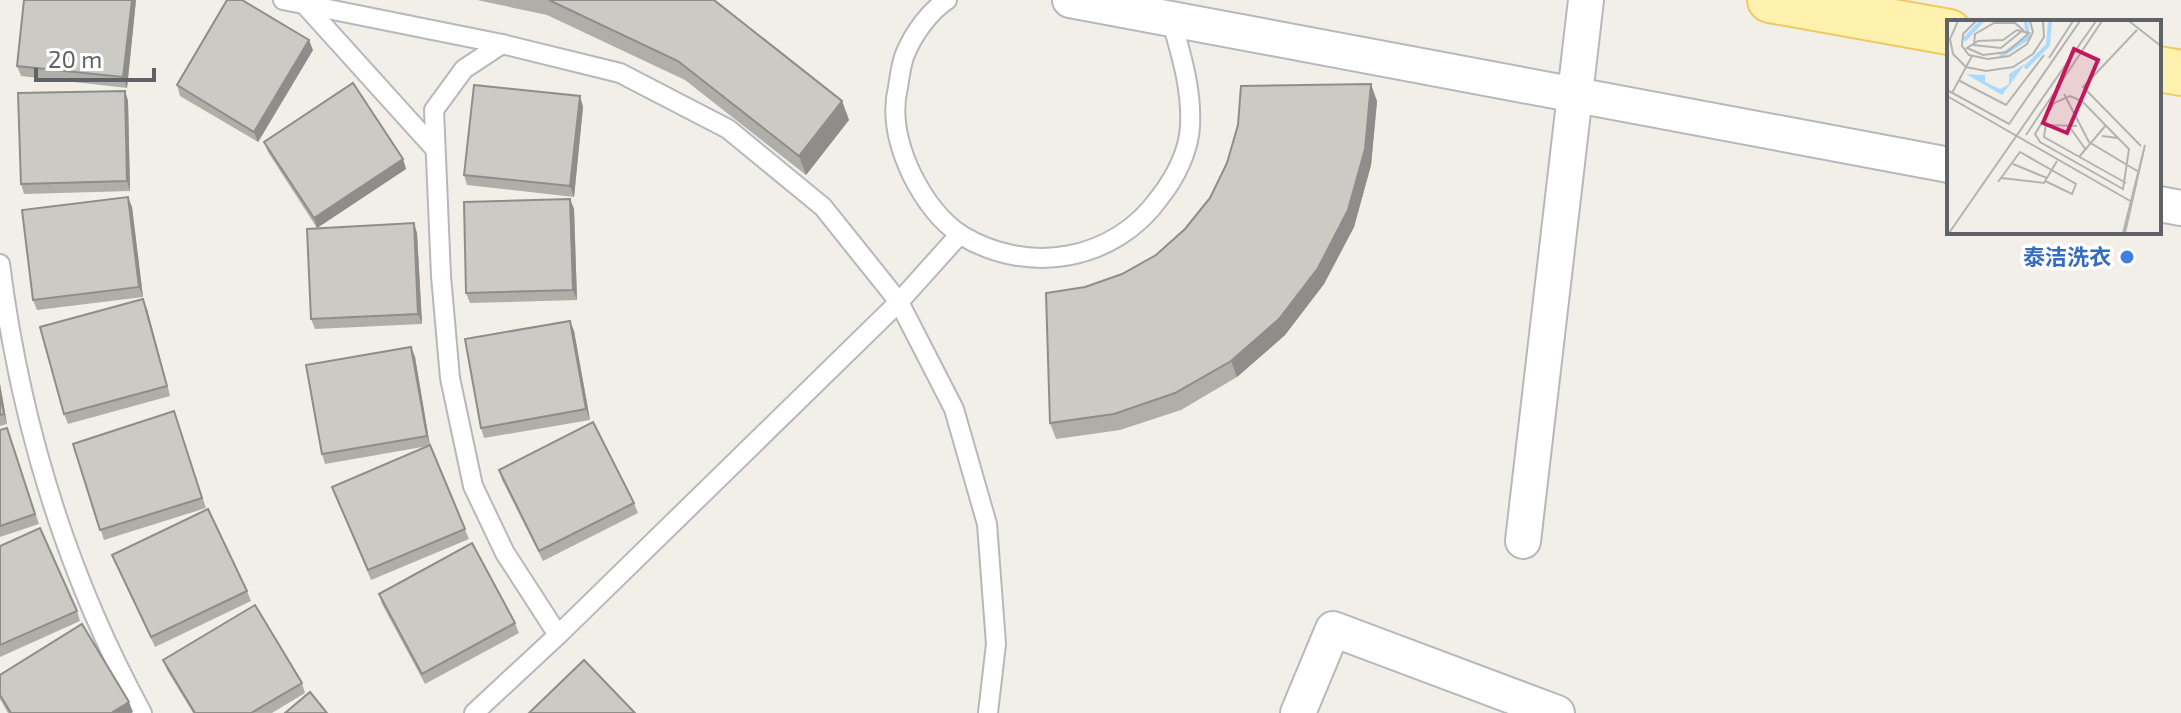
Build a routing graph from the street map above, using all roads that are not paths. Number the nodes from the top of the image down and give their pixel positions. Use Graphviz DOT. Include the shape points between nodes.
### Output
graph roads {
  1 [pos="283,0"];
  2 [pos="947,0"];
  3 [pos="1070,0"];
  4 [pos="1586,0"];
  5 [pos="1770,0"];
  6 [pos="304,4"];
  7 [pos="1171,19"];
  8 [pos="1947,32"];
  9 [pos="502,44"];
  10 [pos="2161,69"];
  11 [pos="2181,73"];
  12 [pos="1573,94"];
  13 [pos="435,149"];
  14 [pos="1947,165"];
  15 [pos="2161,204"];
  16 [pos="2181,208"];
  17 [pos="960,234"];
  18 [pos="0,264"];
  19 [pos="899,302"];
  20 [pos="1523,541"];
  21 [pos="558,635"];
  22 [pos="142,713"];
  23 [pos="474,713"];
  24 [pos="988,713"];
  25 [pos="1298,713"];
  26 [pos="1557,713"];
  1 -- 6 [label="lane"];
  2 -- 17 [label="lane" via="933,9 906,52 895,101 906,164 923,198"];
  3 -- 7 [label="street"];
  4 -- 12 [label="street"];
  5 -- 8 [label="main road"];
  6 -- 9 [label="lane"];
  6 -- 13 [label="lane"];
  7 -- 12 [label="street"];
  7 -- 17 [label="lane" via="1187,78 1190,129 1175,177 1146,217 1105,246 1056,259 1006,254"];
  9 -- 13 [label="lane" via="464,69 434,110"];
  9 -- 19 [label="lane" via="620,73 728,129 823,207"];
  10 -- 11 [label="main road"];
  12 -- 14 [label="street"];
  12 -- 20 [label="street"];
  13 -- 21 [label="lane" via="450,378 473,486 505,553"];
  15 -- 16 [label="street"];
  17 -- 19 [label="lane"];
  18 -- 22 [label="lane" via="34,447 70,558"];
  19 -- 21 [label="lane"];
  19 -- 24 [label="lane" via="954,409 987,524 996,644"];
  21 -- 23 [label="lane"];
  25 -- 26 [label="street" via="1333,629"];
}
